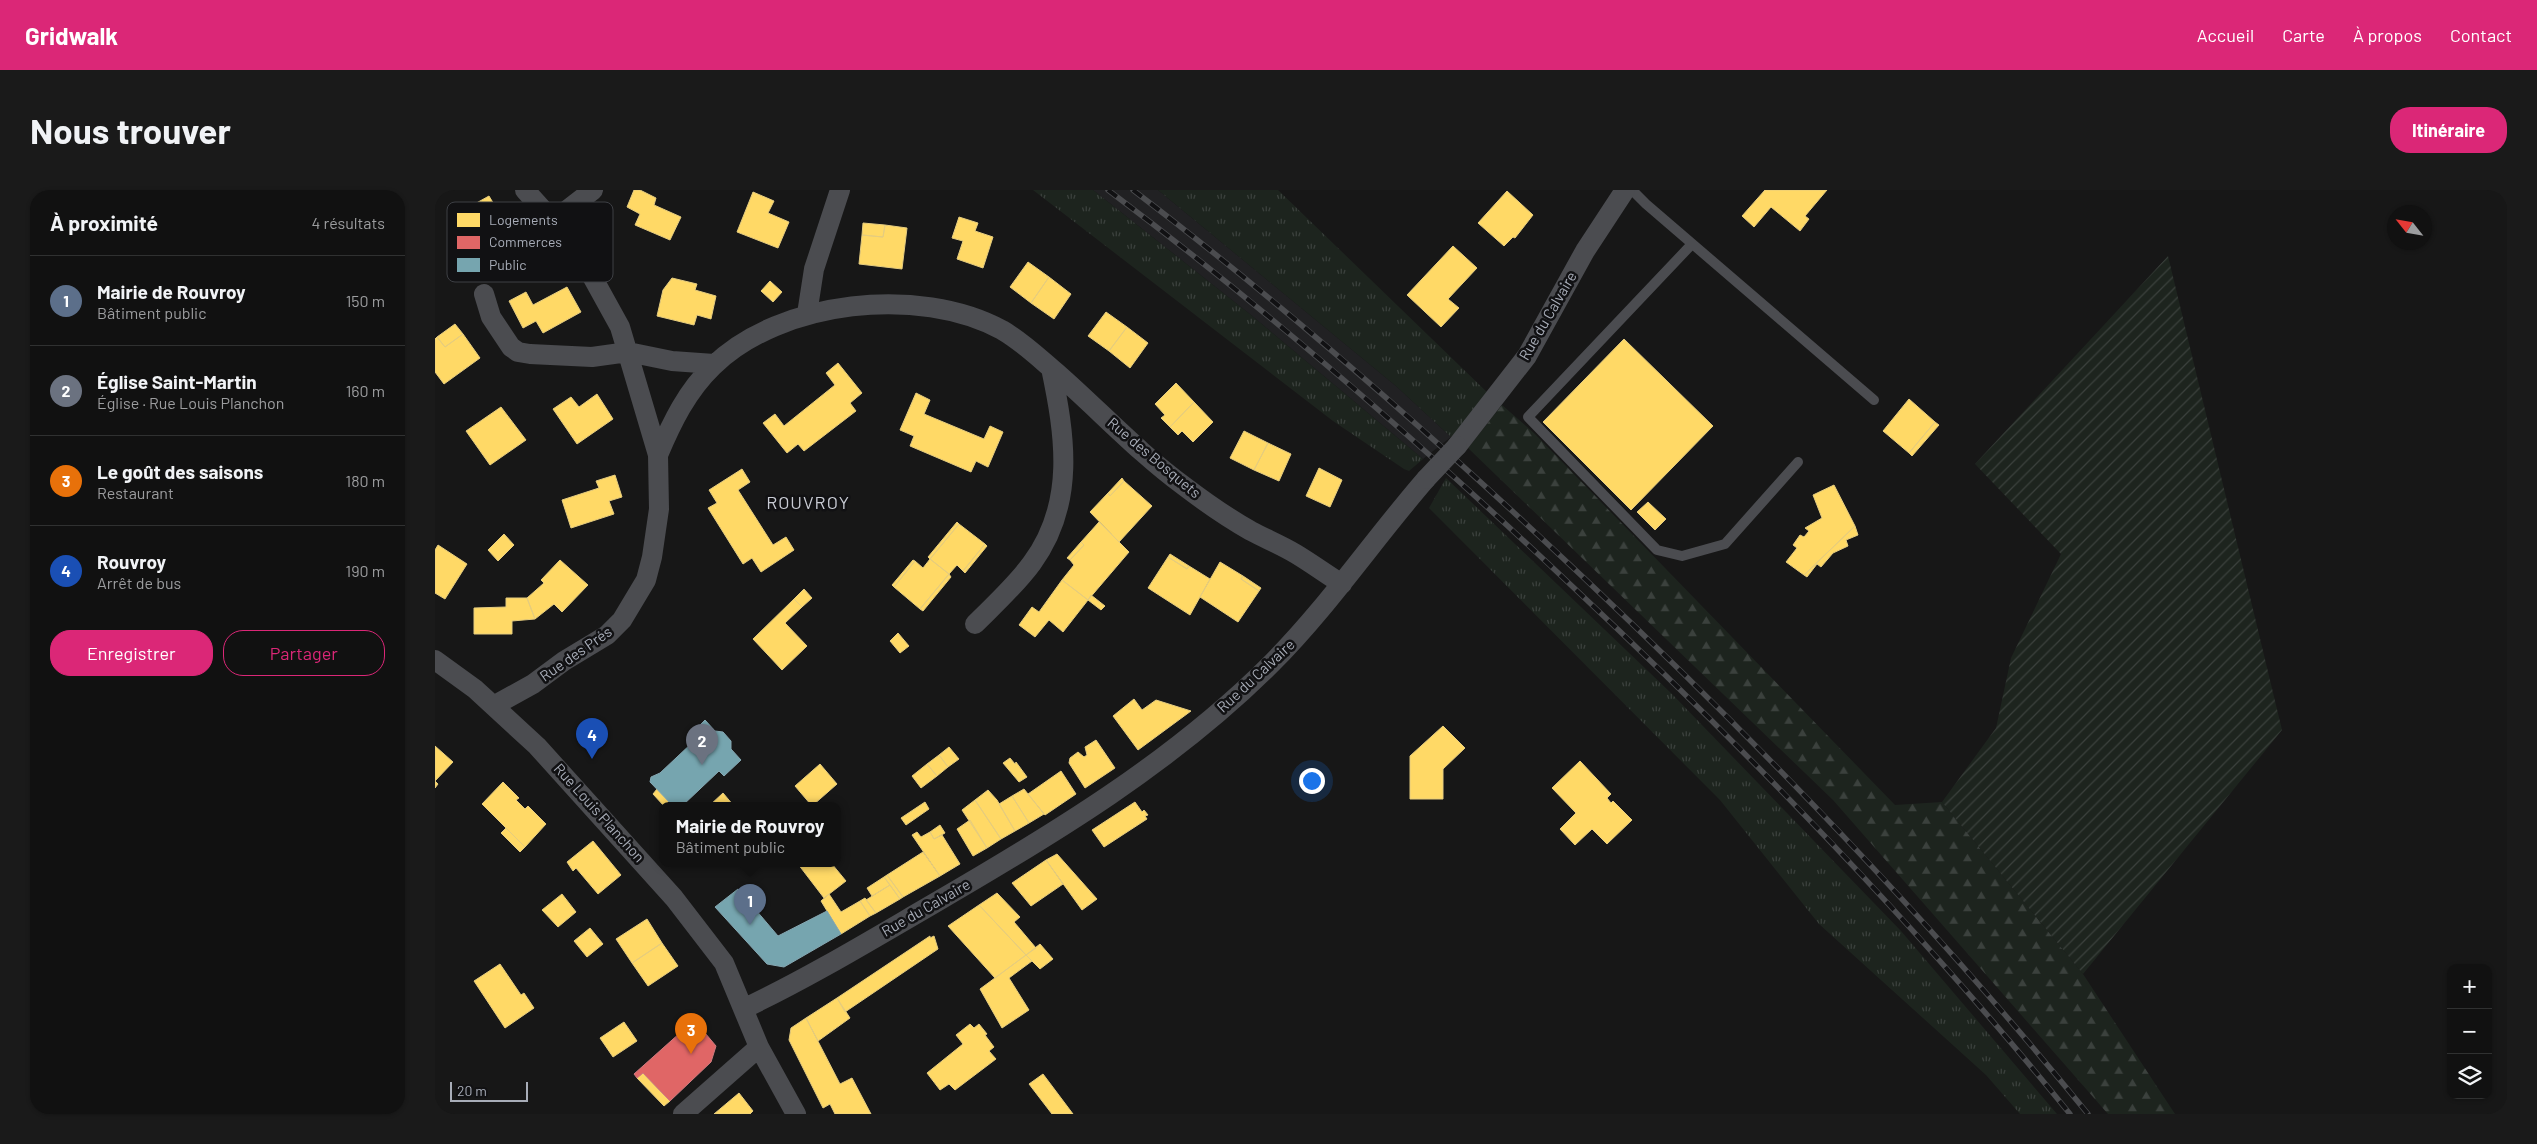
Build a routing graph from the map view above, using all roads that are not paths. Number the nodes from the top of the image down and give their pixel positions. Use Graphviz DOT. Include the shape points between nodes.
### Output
graph roads {
  1 [pos="525,190"];
  2 [pos="593,190"];
  3 [pos="840,190"];
  4 [pos="1625,190"];
  5 [pos="1632,190"];
  6 [pos="536,202"];
  7 [pos="578,202"];
  8 [pos="1692,244"];
  9 [pos="596,282"];
  10 [pos="483,294"];
  11 [pos="807,314"];
  12 [pos="628,352"];
  13 [pos="714,364"];
  14 [pos="1051,368"];
  15 [pos="1874,400"];
  16 [pos="658,455"];
  17 [pos="1798,462"];
  18 [pos="1342,584"];
  19 [pos="975,624"];
  20 [pos="435,660"];
  21 [pos="495,705"];
  22 [pos="745,1008"];
  23 [pos="759,1047"];
  24 [pos="683,1114"];
  25 [pos="796,1114"];
  1 -- 6 [label="street, Rue des Prés"];
  2 -- 7 [label="street"];
  3 -- 11 [label="street" via="814,269"];
  4 -- 18 [label="street, Rue du Calvaire, bridge" via="1585,251 1527,356"];
  5 -- 8 [label="lane"];
  8 -- 15 [label="lane"];
  8 -- 17 [label="lane" via="1528,417 1657,550 1682,556 1725,544"];
  9 -- 12 [label="street, Rue des Prés" via="620,327"];
  10 -- 12 [label="street" via="491,318 518,352 592,357"];
  11 -- 13 [label="street, Rue des Bosquets" via="756,334"];
  11 -- 14 [label="street, Rue des Bosquets" via="862,305 947,310 1002,330"];
  12 -- 13 [label="street" via="672,361"];
  12 -- 16 [label="street, Rue des Prés"];
  13 -- 16 [label="street, Rue des Bosquets" via="683,402"];
  14 -- 18 [label="street, Rue des Bosquets" via="1183,486 1249,530 1295,553"];
  14 -- 19 [label="street" via="1063,429 1063,480 1059,505 1052,528 1033,561"];
  16 -- 21 [label="street, Rue des Prés" via="659,509 655,541 646,580 635,601 607,635"];
  18 -- 22 [label="street, Rue du Calvaire" via="1304,631 1234,699 1116,791 1010,860 787,988"];
  20 -- 21 [label="street, Rue Louis Planchon"];
  21 -- 22 [label="street, Rue Louis Planchon" via="559,768 674,898 724,963"];
  22 -- 23 [label="street, Rue Louis Planchon"];
  23 -- 24 [label="street"];
  23 -- 25 [label="street, Rue Louis Planchon"];
}
